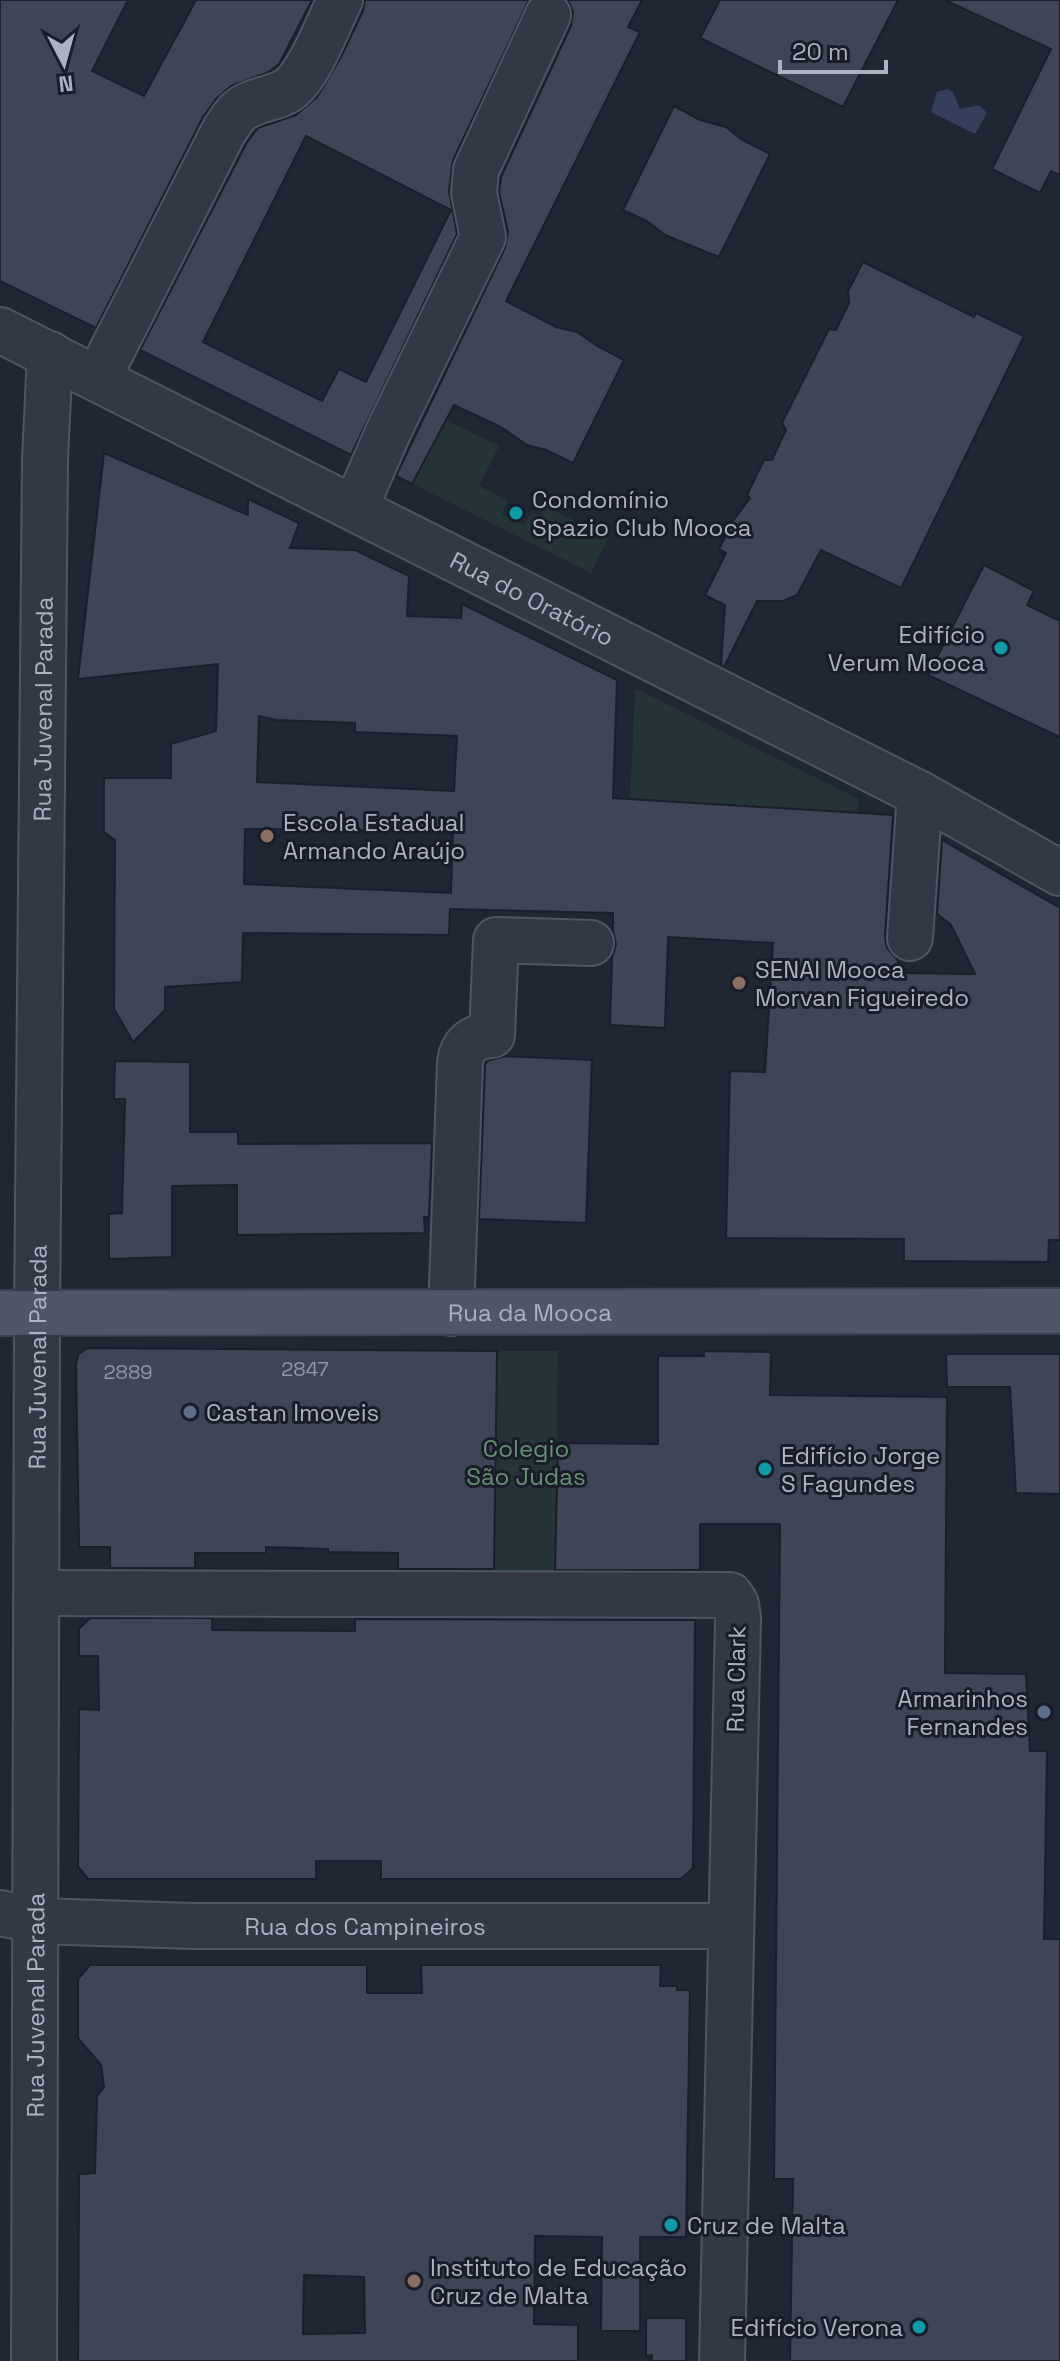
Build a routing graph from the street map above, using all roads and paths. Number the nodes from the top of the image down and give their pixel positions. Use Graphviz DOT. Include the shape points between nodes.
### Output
graph roads {
  1 [pos="340,0"];
  2 [pos="548,15"];
  3 [pos="0,330"];
  4 [pos="50,354"];
  5 [pos="98,378"];
  6 [pos="355,508"];
  7 [pos="920,794"];
  8 [pos="1060,873"];
  9 [pos="910,938"];
  10 [pos="591,943"];
  11 [pos="1060,1311"];
  12 [pos="18,1313"];
  13 [pos="451,1313"];
  14 [pos="37,1593"];
  15 [pos="18,1917"];
  16 [pos="730,1926"];
  17 [pos="34,2361"];
  18 [pos="722,2361"];
  1 -- 5 [label="street" via="302,75 291,87 237,113 224,131"];
  2 -- 6 [label="street" via="476,170 474,193 483,237"];
  3 -- 4 [label="street, Rua do Oratório"];
  4 -- 5 [label="street, Rua do Oratório"];
  4 -- 12 [label="street, Rua Juvenal Parada"];
  5 -- 6 [label="street, Rua do Oratório"];
  6 -- 7 [label="street, Rua do Oratório"];
  7 -- 8 [label="street, Rua do Oratório"];
  7 -- 9 [label="street"];
  10 -- 13 [label="street" via="496,940 492,1035 469,1042 460,1062"];
  11 -- 13 [label="main road, Rua da Mooca"];
  12 -- 13 [label="main road, Rua da Mooca"];
  12 -- 14 [label="street, Rua Juvenal Parada"];
  14 -- 15 [label="street, Rua Juvenal Parada"];
  14 -- 16 [label="street, Rua Clark" via="730,1595 738,1618"];
  15 -- 16 [label="street, Rua dos Campineiros" via="194,1926"];
  15 -- 17 [label="street, Rua Juvenal Parada"];
  16 -- 18 [label="street, Rua Clark"];
}
